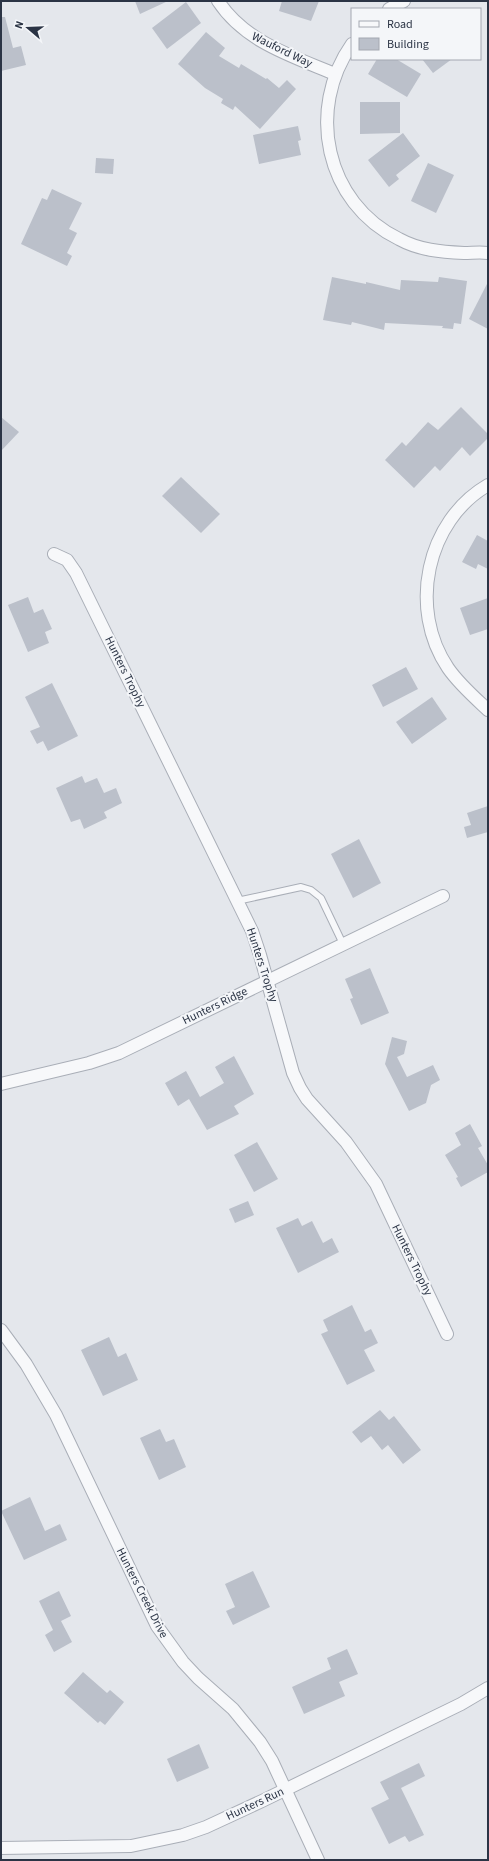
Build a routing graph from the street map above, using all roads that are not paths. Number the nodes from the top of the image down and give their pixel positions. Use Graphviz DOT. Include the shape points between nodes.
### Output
graph roads {
  1 [pos="218,1"];
  2 [pos="404,1"];
  3 [pos="392,8"];
  4 [pos="351,46"];
  5 [pos="335,74"];
  6 [pos="488,253"];
  7 [pos="488,485"];
  8 [pos="54,554"];
  9 [pos="488,710"];
  10 [pos="443,896"];
  11 [pos="237,902"];
  12 [pos="343,944"];
  13 [pos="268,981"];
  14 [pos="1,1084"];
  15 [pos="1,1330"];
  16 [pos="447,1334"];
  17 [pos="488,1688"];
  18 [pos="286,1790"];
  19 [pos="1,1848"];
  20 [pos="318,1860"];
  1 -- 5 [label="street, Wauford Way" via="234,21 263,43"];
  2 -- 3 [label="street"];
  4 -- 5 [label="street"];
  5 -- 6 [label="street" via="327,104 327,138 331,157 338,175 368,218 383,230 414,246 447,253"];
  7 -- 9 [label="street" via="463,505 447,524 429,567 426,589 427,610 439,651 448,668 462,685"];
  8 -- 11 [label="street, Hunters Trophy" via="67,560 76,573"];
  10 -- 12 [label="street, Hunters Ridge"];
  11 -- 12 [label="lane" via="301,887 311,890 321,898"];
  11 -- 13 [label="street, Hunters Trophy" via="252,931"];
  12 -- 13 [label="street, Hunters Ridge"];
  13 -- 14 [label="street, Hunters Ridge" via="119,1053 89,1063"];
  13 -- 16 [label="street, Hunters Trophy" via="300,1088 346,1142 376,1184"];
  15 -- 18 [label="street, Hunters Creek Drive" via="26,1364 56,1415 157,1626 183,1662 248,1725 272,1761"];
  17 -- 18 [label="street, Hunters Run" via="461,1704"];
  18 -- 19 [label="street, Hunters Run" via="206,1827 160,1841 131,1846"];
  18 -- 20 [label="street, Hunters Creek Drive"];
}
